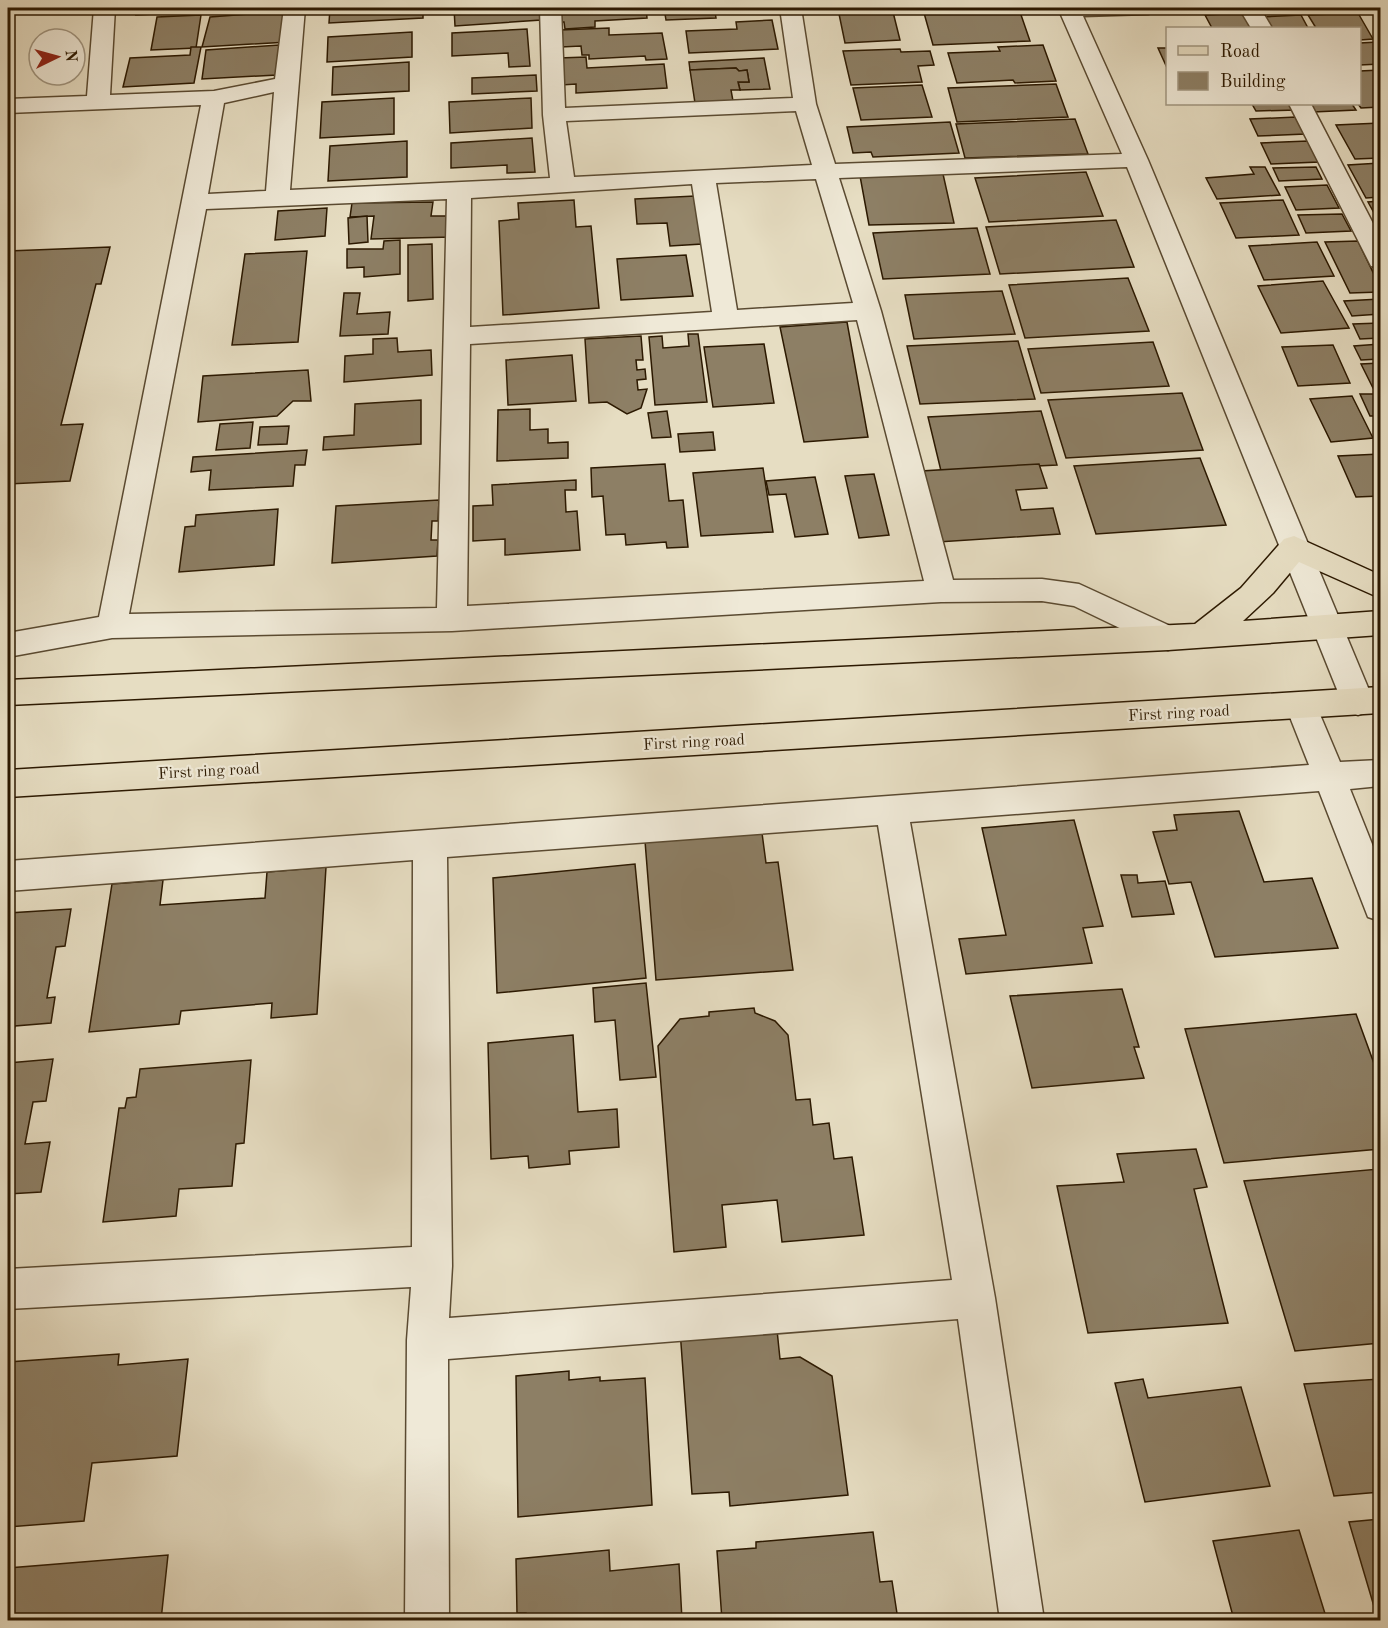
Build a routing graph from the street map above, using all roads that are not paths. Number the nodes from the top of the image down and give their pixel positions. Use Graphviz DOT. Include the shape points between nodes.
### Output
graph roads {
  1 [pos="104,8"];
  2 [pos="295,8"];
  3 [pos="550,8"];
  4 [pos="790,8"];
  5 [pos="1148,8"];
  6 [pos="1250,8"];
  7 [pos="1070,9"];
  8 [pos="1260,27"];
  9 [pos="286,83"];
  10 [pos="214,98"];
  11 [pos="98,101"];
  12 [pos="805,104"];
  13 [pos="1301,105"];
  14 [pos="8,106"];
  15 [pos="554,115"];
  16 [pos="1136,160"];
  17 [pos="825,173"];
  18 [pos="703,176"];
  19 [pos="563,184"];
  20 [pos="459,191"];
  21 [pos="277,198"];
  22 [pos="195,202"];
  23 [pos="1380,260"];
  24 [pos="868,311"];
  25 [pos="726,320"];
  26 [pos="456,336"];
  27 [pos="1294,547"];
  28 [pos="1380,587"];
  29 [pos="941,591"];
  30 [pos="452,619"];
  31 [pos="1380,623"];
  32 [pos="112,626"];
  33 [pos="1327,627"];
  34 [pos="1201,636"];
  35 [pos="1168,638"];
  36 [pos="8,645"];
  37 [pos="8,693"];
  38 [pos="1369,701"];
  39 [pos="1302,707"];
  40 [pos="1380,773"];
  41 [pos="1330,777"];
  42 [pos="8,784"];
  43 [pos="892,811"];
  44 [pos="430,846"];
  45 [pos="8,876"];
  46 [pos="1380,906"];
  47 [pos="432,1266"];
  48 [pos="8,1289"];
  49 [pos="975,1298"];
  50 [pos="427,1340"];
  51 [pos="426,1620"];
  52 [pos="1022,1620"];
  1 -- 11 [label="street"];
  2 -- 9 [label="street"];
  3 -- 15 [label="street"];
  4 -- 12 [label="street"];
  5 -- 7 [label="street"];
  6 -- 8 [label="street"];
  7 -- 16 [label="street"];
  9 -- 10 [label="street"];
  9 -- 21 [label="street"];
  10 -- 11 [label="street"];
  10 -- 22 [label="street"];
  11 -- 14 [label="street"];
  12 -- 15 [label="street"];
  12 -- 17 [label="street"];
  13 -- 23 [label="street"];
  15 -- 19 [label="street"];
  16 -- 17 [label="street"];
  16 -- 27 [label="street"];
  17 -- 18 [label="street"];
  17 -- 24 [label="street"];
  18 -- 19 [label="street"];
  18 -- 25 [label="street"];
  19 -- 20 [label="street"];
  20 -- 21 [label="street"];
  20 -- 26 [label="street"];
  21 -- 22 [label="street"];
  22 -- 32 [label="street"];
  24 -- 25 [label="street"];
  24 -- 29 [label="street"];
  25 -- 26 [label="street"];
  26 -- 30 [label="street"];
  27 -- 28 [label="main road"];
  27 -- 33 [label="street"];
  27 -- 34 [label="main road" via="1251,599"];
  29 -- 30 [label="street"];
  29 -- 35 [label="street" via="1042,590 1078,595"];
  30 -- 32 [label="street"];
  31 -- 33 [label="main road"];
  32 -- 36 [label="street"];
  33 -- 34 [label="main road"];
  33 -- 38 [label="street"];
  34 -- 35 [label="main road"];
  35 -- 37 [label="main road"];
  38 -- 39 [label="main road, First ring road"];
  39 -- 41 [label="street"];
  39 -- 42 [label="main road, First ring road"];
  40 -- 41 [label="street"];
  41 -- 43 [label="street"];
  41 -- 46 [label="street"];
  43 -- 44 [label="street"];
  43 -- 49 [label="street"];
  44 -- 45 [label="street"];
  44 -- 47 [label="street"];
  47 -- 48 [label="street"];
  47 -- 50 [label="street"];
  49 -- 50 [label="street"];
  49 -- 52 [label="street"];
  50 -- 51 [label="street"];
}
